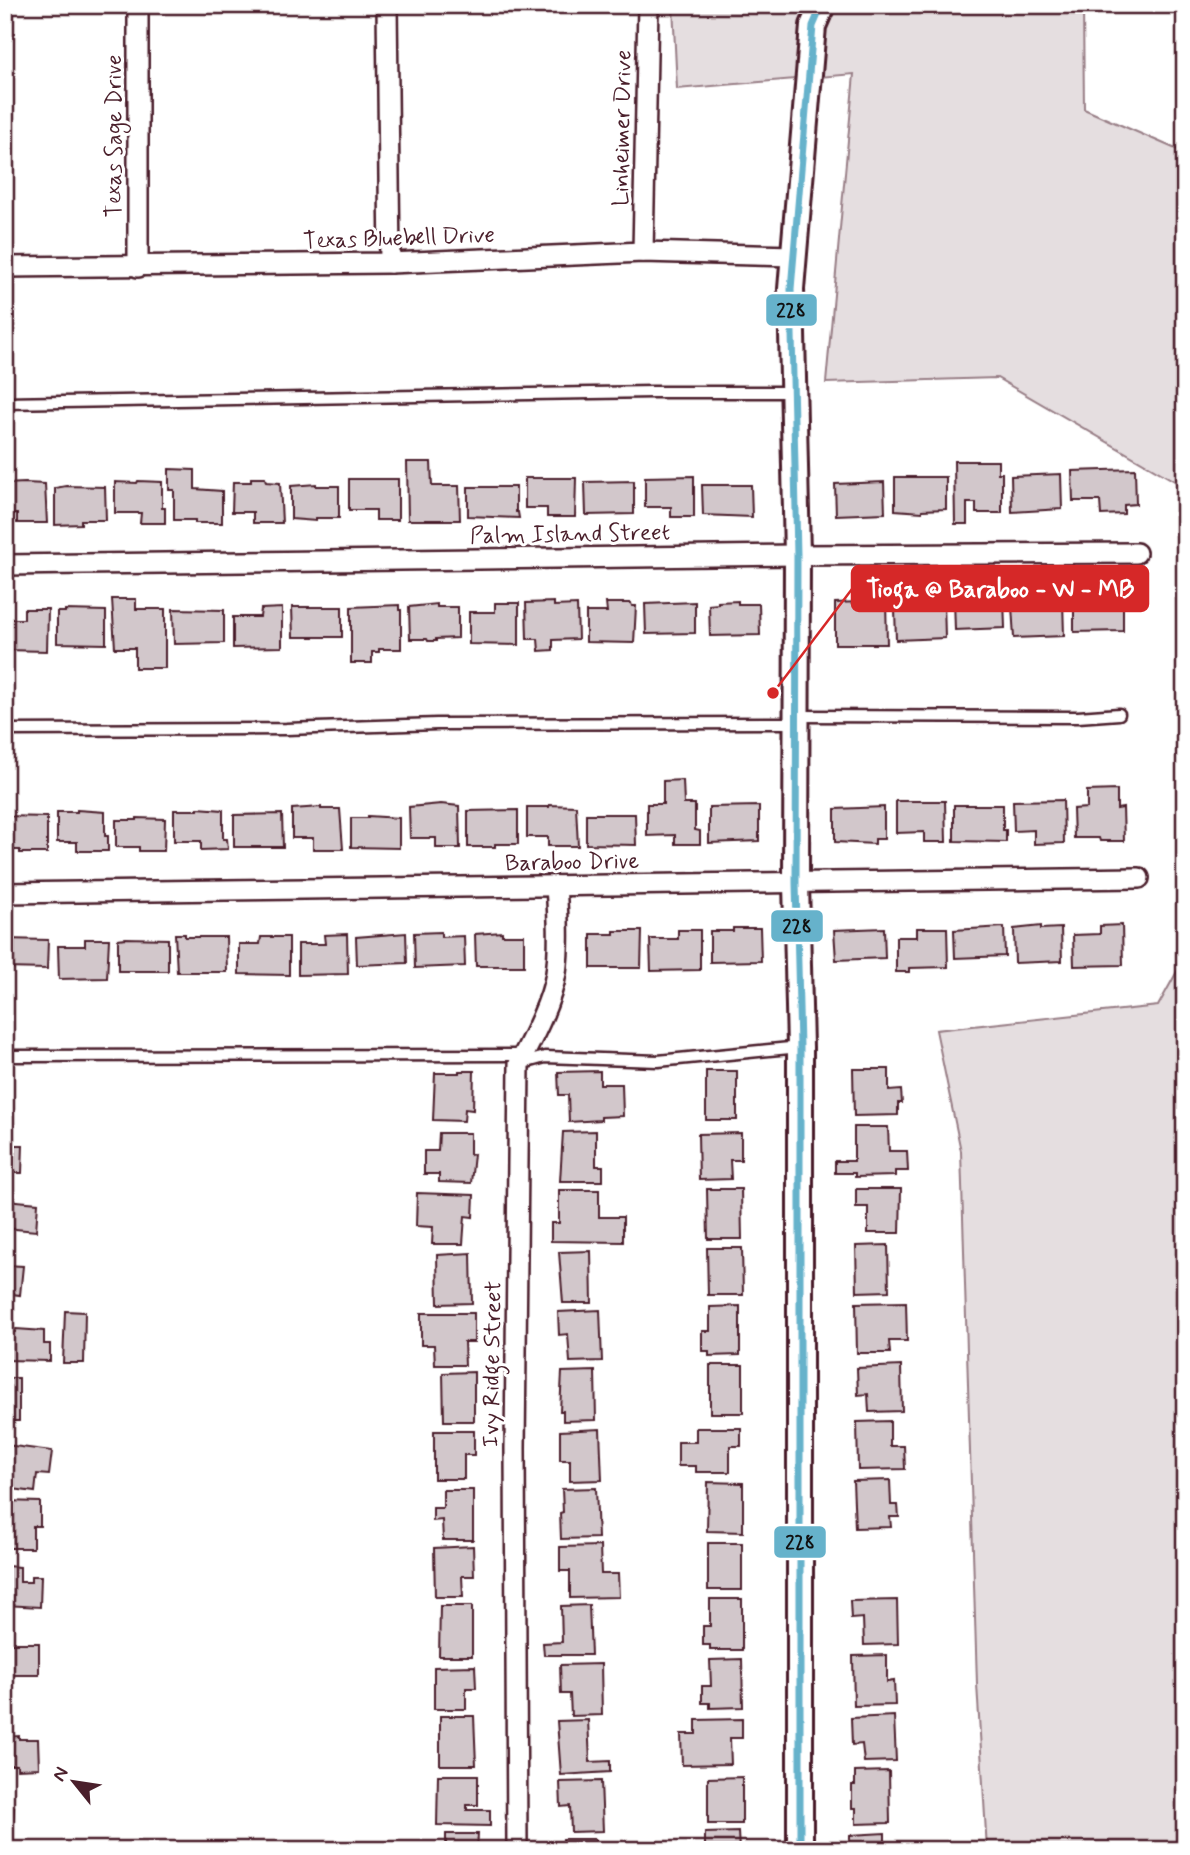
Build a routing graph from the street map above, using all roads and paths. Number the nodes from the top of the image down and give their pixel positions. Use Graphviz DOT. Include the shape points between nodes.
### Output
graph roads {
  1 [pos="138,5"];
  2 [pos="387,5"];
  3 [pos="648,5"];
  4 [pos="822,5"];
  5 [pos="643,252"];
  6 [pos="794,256"];
  7 [pos="390,263"];
  8 [pos="5,267"];
  9 [pos="138,267"];
  10 [pos="794,392"];
  11 [pos="5,403"];
  12 [pos="1136,553"];
  13 [pos="797,555"];
  14 [pos="5,565"];
  15 [pos="1119,714"];
  16 [pos="797,719"];
  17 [pos="5,730"];
  18 [pos="1139,878"];
  19 [pos="796,883"];
  20 [pos="556,886"];
  21 [pos="5,893"];
  22 [pos="800,1047"];
  23 [pos="5,1056"];
  24 [pos="521,1060"];
  25 [pos="517,1850"];
  26 [pos="800,1850"];
  1 -- 9 [label="street, Texas Sage Drive"];
  2 -- 7 [label="street"];
  3 -- 5 [label="street, Linheimer Drive"];
  4 -- 6 [label="street" via="813,26"];
  5 -- 6 [label="street, Texas Bluebell Drive"];
  5 -- 7 [label="street, Texas Bluebell Drive"];
  6 -- 10 [label="street"];
  7 -- 9 [label="street, Texas Bluebell Drive"];
  8 -- 9 [label="street, Texas Bluebell Drive"];
  10 -- 11 [label="lane"];
  10 -- 13 [label="street"];
  12 -- 13 [label="street, Palm Island Street"];
  13 -- 14 [label="street, Palm Island Street"];
  13 -- 16 [label="street"];
  15 -- 16 [label="lane"];
  16 -- 17 [label="lane"];
  16 -- 19 [label="street"];
  18 -- 19 [label="street, Baraboo Drive"];
  19 -- 20 [label="street, Baraboo Drive"];
  19 -- 22 [label="street"];
  20 -- 21 [label="street, Baraboo Drive"];
  20 -- 24 [label="street, Ivy Ridge Street" via="556,976"];
  22 -- 24 [label="lane" via="658,1061"];
  22 -- 26 [label="street"];
  23 -- 24 [label="lane"];
  24 -- 25 [label="street, Ivy Ridge Street" via="515,1448"];
}
